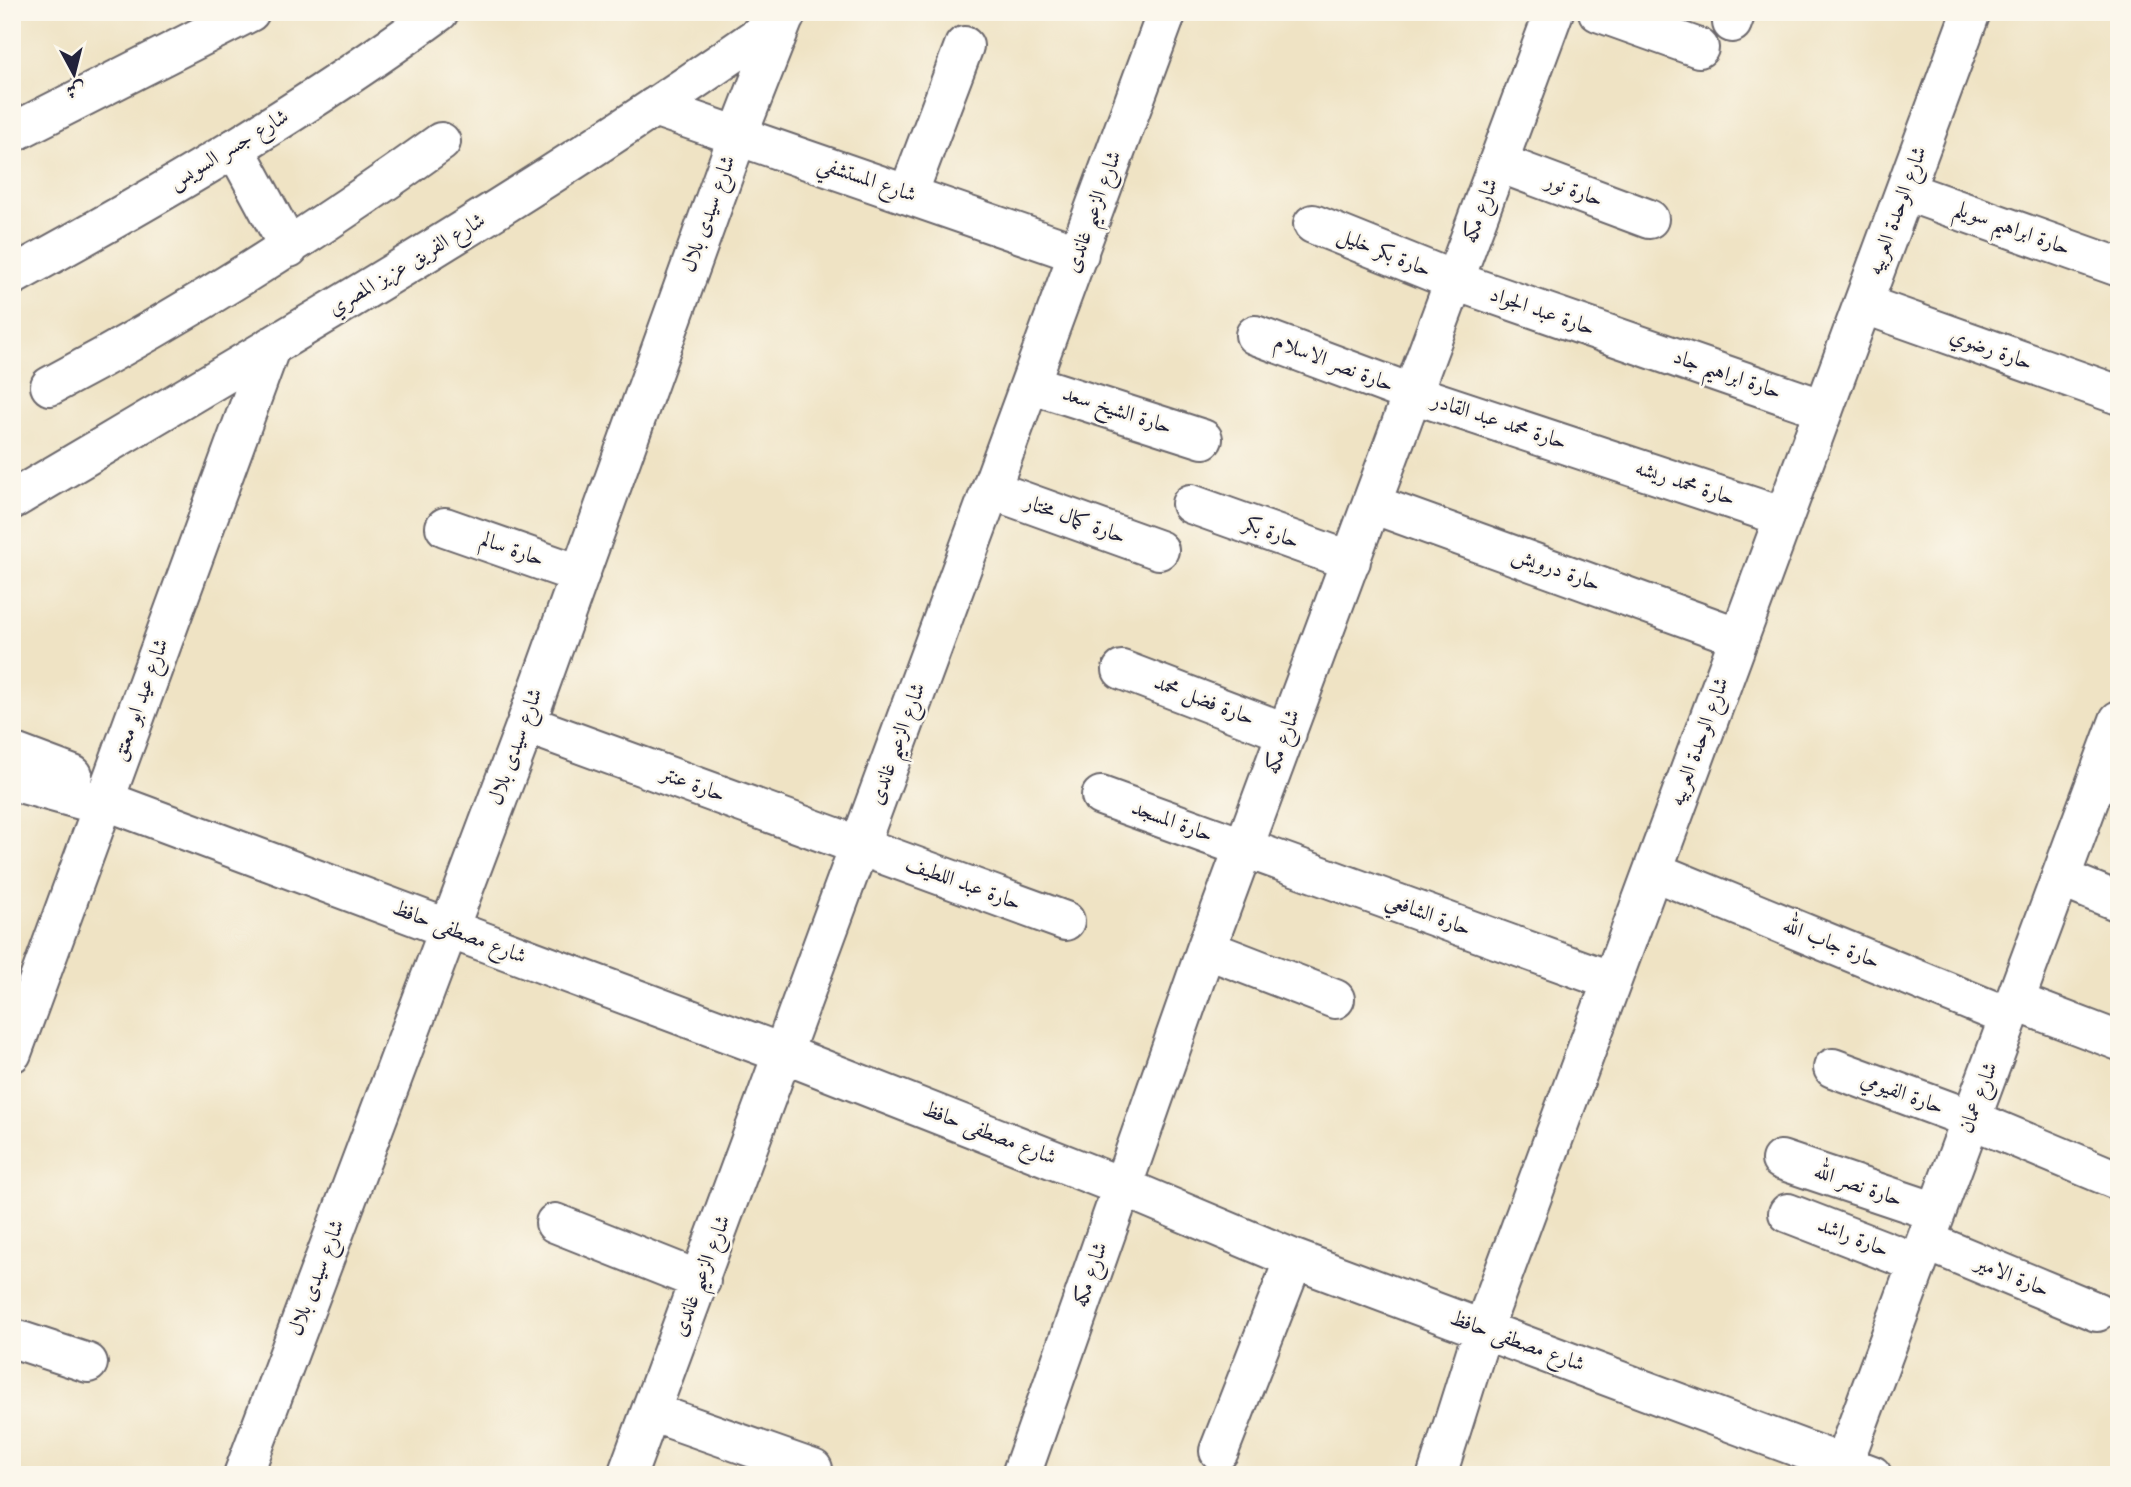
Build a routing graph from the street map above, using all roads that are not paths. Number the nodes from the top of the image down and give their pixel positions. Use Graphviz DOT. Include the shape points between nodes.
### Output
graph roads {
  1 [pos="250,12"];
  2 [pos="439,12"];
  3 [pos="1167,12"];
  4 [pos="1555,12"];
  5 [pos="1598,12"];
  6 [pos="1972,12"];
  7 [pos="788,15"];
  8 [pos="964,46"];
  9 [pos="1699,48"];
  10 [pos="654,107"];
  11 [pos="12,133"];
  12 [pos="738,135"];
  13 [pos="441,142"];
  14 [pos="234,148"];
  15 [pos="1499,163"];
  16 [pos="1905,191"];
  17 [pos="908,194"];
  18 [pos="1649,219"];
  19 [pos="1313,224"];
  20 [pos="289,248"];
  21 [pos="1079,254"];
  22 [pos="2119,267"];
  23 [pos="12,276"];
  24 [pos="1455,281"];
  25 [pos="1863,304"];
  26 [pos="1255,335"];
  27 [pos="1629,342"];
  28 [pos="271,346"];
  29 [pos="1031,384"];
  30 [pos="50,386"];
  31 [pos="1413,394"];
  32 [pos="2119,396"];
  33 [pos="1824,409"];
  34 [pos="1203,439"];
  35 [pos="1586,451"];
  36 [pos="992,491"];
  37 [pos="12,500"];
  38 [pos="1191,504"];
  39 [pos="1372,504"];
  40 [pos="1784,517"];
  41 [pos="445,527"];
  42 [pos="1159,550"];
  43 [pos="1351,561"];
  44 [pos="579,574"];
  45 [pos="1740,637"];
  46 [pos="1122,670"];
  47 [pos="2119,720"];
  48 [pos="526,724"];
  49 [pos="1287,733"];
  50 [pos="12,752"];
  51 [pos="2108,780"];
  52 [pos="12,781"];
  53 [pos="1101,796"];
  54 [pos="104,800"];
  55 [pos="861,846"];
  56 [pos="1244,848"];
  57 [pos="1653,871"];
  58 [pos="2061,878"];
  59 [pos="2119,902"];
  60 [pos="1065,921"];
  61 [pos="449,929"];
  62 [pos="1206,949"];
  63 [pos="1612,981"];
  64 [pos="1335,999"];
  65 [pos="2012,1009"];
  66 [pos="2119,1041"];
  67 [pos="12,1053"];
  68 [pos="784,1054"];
  69 [pos="1833,1068"];
  70 [pos="1971,1119"];
  71 [pos="1781,1160"];
  72 [pos="2119,1181"];
  73 [pos="1123,1186"];
  74 [pos="1788,1213"];
  75 [pos="555,1223"];
  76 [pos="1926,1239"];
  77 [pos="1294,1259"];
  78 [pos="701,1280"];
  79 [pos="2097,1312"];
  80 [pos="1483,1329"];
  81 [pos="12,1338"];
  82 [pos="88,1363"];
  83 [pos="651,1412"];
  84 [pos="1219,1451"];
  85 [pos="813,1469"];
  86 [pos="1851,1471"];
  87 [pos="1022,1474"];
  88 [pos="243,1475"];
  89 [pos="627,1475"];
  90 [pos="1437,1475"];
  1 -- 11 [label="street"];
  2 -- 14 [label="street, شارع جسر السويس"];
  3 -- 21 [label="street, شارع الزعيم غاندى"];
  4 -- 15 [label="street, شارع مكه"];
  5 -- 9 [label="street"];
  6 -- 16 [label="street, شارع الوحدة العربيه"];
  7 -- 10 [label="street, شارع الفريق عزيز المصري"];
  7 -- 12 [label="street, شارع سيدى بلال"];
  8 -- 17 [label="street"];
  10 -- 12 [label="street, شارع المستشفي"];
  10 -- 28 [label="street, شارع الفريق عزيز المصري" via="429,253"];
  12 -- 17 [label="street, شارع المستشفي"];
  12 -- 44 [label="street, شارع سيدى بلال"];
  13 -- 20 [label="street"];
  14 -- 20 [label="street"];
  14 -- 23 [label="street, شارع جسر السويس"];
  15 -- 18 [label="street, حارة نور"];
  15 -- 24 [label="street, شارع مكه"];
  16 -- 22 [label="street, حارة ابراهيم سويلم"];
  16 -- 25 [label="street, شارع الوحدة العربيه"];
  17 -- 21 [label="street, شارع المستشفي"];
  19 -- 24 [label="street, حارة بكر خليل"];
  20 -- 30 [label="street"];
  21 -- 29 [label="street, شارع الزعيم غاندى"];
  24 -- 27 [label="street, حارة عبد الجواد"];
  24 -- 31 [label="street, شارع مكه"];
  25 -- 32 [label="street, حارة رضوي"];
  25 -- 33 [label="street, شارع الوحدة العربيه"];
  26 -- 31 [label="street, حارة نصر الاسلام"];
  27 -- 33 [label="street, حارة ابراهيم جاد"];
  28 -- 37 [label="street, شارع الفريق عزيز المصري"];
  28 -- 54 [label="street, شارع عيد ابو معتق"];
  29 -- 34 [label="street, حارة الشيخ سعد"];
  29 -- 36 [label="street, شارع الزعيم غاندى"];
  31 -- 35 [label="street, حارة محمد عبد القادر"];
  31 -- 39 [label="street, شارع مكه"];
  33 -- 40 [label="street, شارع الوحدة العربيه"];
  35 -- 40 [label="street, حارة محمد ريشه"];
  36 -- 42 [label="street, حارة كمال مختار"];
  36 -- 55 [label="street, شارع الزعيم غاندى"];
  38 -- 43 [label="street, حارة بكر"];
  39 -- 43 [label="street, شارع مكه"];
  39 -- 45 [label="street, حارة درويش"];
  40 -- 45 [label="street, شارع الوحدة العربيه"];
  41 -- 44 [label="street, حارة سالم"];
  43 -- 49 [label="street, شارع مكه"];
  44 -- 48 [label="street, شارع سيدى بلال"];
  45 -- 57 [label="street, شارع الوحدة العربيه"];
  46 -- 49 [label="street, حارة فضل محمد"];
  47 -- 51 [label="street, شارع عمان"];
  48 -- 55 [label="street, حارة عنتر"];
  48 -- 61 [label="street, شارع سيدى بلال"];
  49 -- 56 [label="street, شارع مكه"];
  50 -- 54 [label="street, شارع مصطفى حافظ" via="86,782"];
  51 -- 58 [label="street, شارع عمان"];
  52 -- 54 [label="street, شارع مصطفى حافظ" via="81,800"];
  53 -- 56 [label="street, حارة المسجد"];
  54 -- 61 [label="street, شارع مصطفى حافظ"];
  54 -- 67 [label="street, شارع عيد ابو معتق"];
  55 -- 60 [label="street, حارة عبد اللطيف"];
  55 -- 68 [label="street, شارع الزعيم غاندى"];
  56 -- 62 [label="street, شارع مكه"];
  56 -- 63 [label="street, حارة الشافعي"];
  57 -- 63 [label="street, شارع الوحدة العربيه"];
  57 -- 65 [label="street, حارة جاب الله"];
  58 -- 59 [label="street"];
  58 -- 65 [label="street, شارع عمان"];
  61 -- 68 [label="street, شارع مصطفى حافظ"];
  61 -- 88 [label="street, شارع سيدى بلال"];
  62 -- 64 [label="street"];
  62 -- 73 [label="street, شارع مكه"];
  63 -- 80 [label="street, شارع الوحدة العربيه"];
  65 -- 66 [label="street, حارة جاب الله"];
  65 -- 70 [label="street, شارع عمان"];
  68 -- 73 [label="street, شارع مصطفى حافظ"];
  68 -- 78 [label="street, شارع الزعيم غاندى"];
  69 -- 70 [label="street, حارة الفيومي"];
  70 -- 72 [label="street, حارة الفيومي"];
  70 -- 76 [label="street, شارع عمان"];
  71 -- 76 [label="street, حارة نصر الله"];
  73 -- 77 [label="street, شارع مصطفى حافظ"];
  73 -- 87 [label="street, شارع مكه"];
  74 -- 76 [label="street, حارة راشد"];
  75 -- 78 [label="street"];
  76 -- 79 [label="street, حارة الامير"];
  76 -- 86 [label="street, شارع عمان"];
  77 -- 80 [label="street, شارع مصطفى حافظ"];
  77 -- 84 [label="street"];
  78 -- 83 [label="street, شارع الزعيم غاندى"];
  80 -- 86 [label="street, شارع مصطفى حافظ"];
  80 -- 90 [label="street, شارع الوحدة العربيه"];
  81 -- 82 [label="street"];
  83 -- 85 [label="street"];
  83 -- 89 [label="street, شارع الزعيم غاندى"];
}
